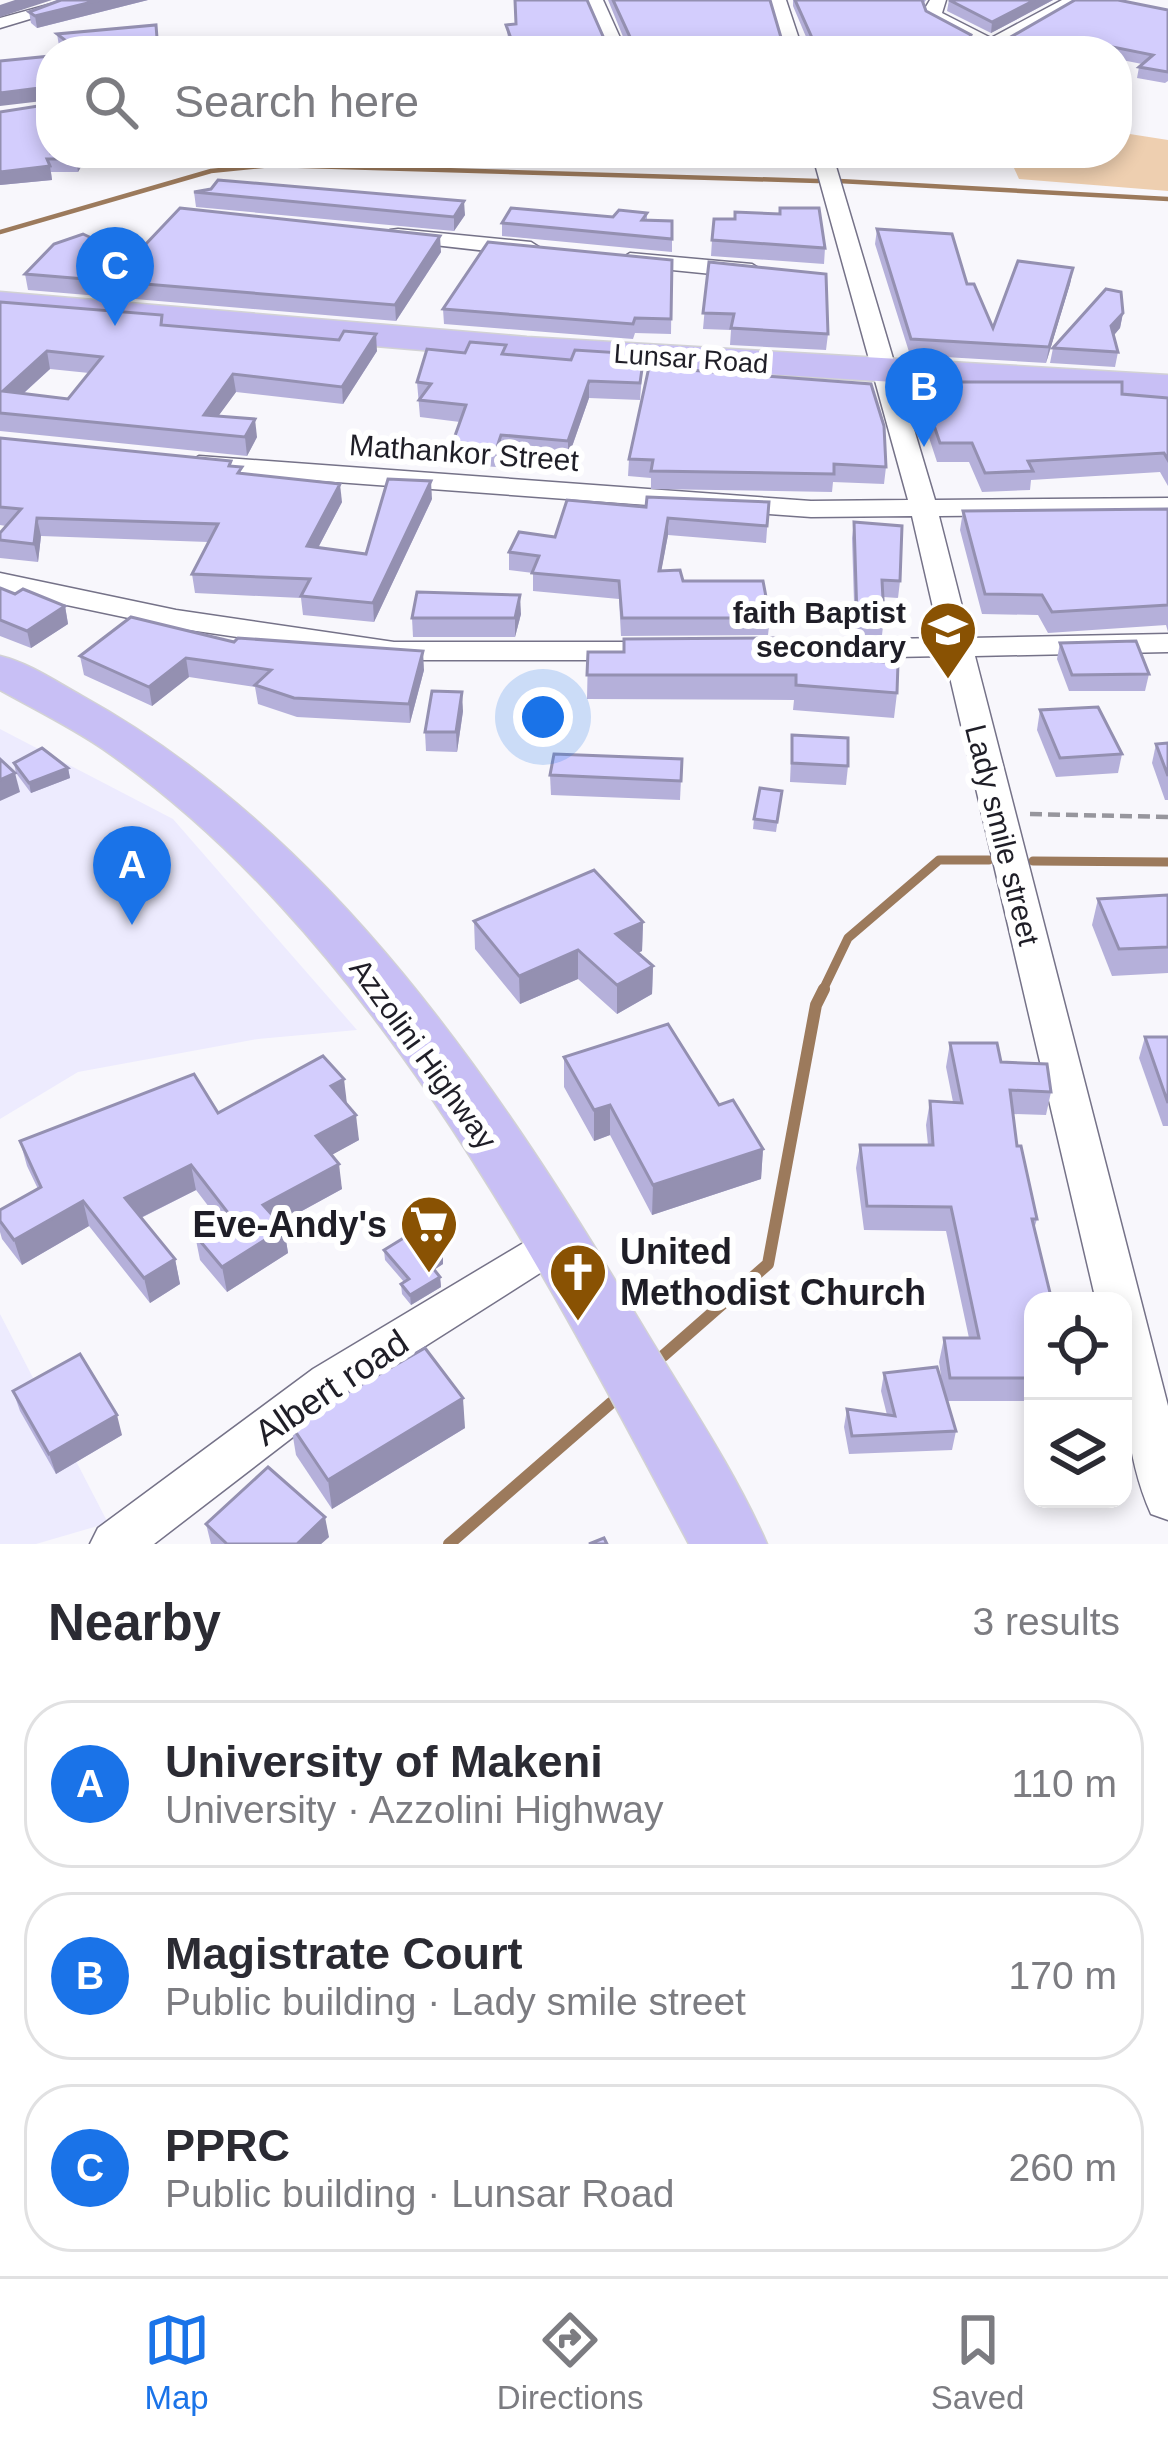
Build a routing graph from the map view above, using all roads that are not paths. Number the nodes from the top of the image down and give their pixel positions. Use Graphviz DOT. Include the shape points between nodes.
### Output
graph roads {
  1 [pos="85,0"];
  2 [pos="595,0"];
  3 [pos="778,0"];
  4 [pos="938,0"];
  5 [pos="1075,0"];
  6 [pos="0,23"];
  7 [pos="611,36"];
  8 [pos="789,36"];
  9 [pos="967,36"];
  10 [pos="1008,36"];
  11 [pos="825,168"];
  12 [pos="383,233"];
  13 [pos="555,252"];
  14 [pos="609,258"];
  15 [pos="771,273"];
  16 [pos="0,302"];
  17 [pos="880,371"];
  18 [pos="1168,387"];
  19 [pos="168,461"];
  20 [pos="1168,506"];
  21 [pos="924,510"];
  22 [pos="0,582"];
  23 [pos="1168,643"];
  24 [pos="956,647"];
  25 [pos="0,670"];
  26 [pos="556,1242"];
  27 [pos="1116,1292"];
  28 [pos="1132,1355"];
  29 [pos="1168,1498"];
  30 [pos="115,1544"];
  31 [pos="729,1544"];
  1 -- 6 [label="street"];
  2 -- 7 [label="street"];
  3 -- 8 [label="street"];
  4 -- 9 [label="street" via="935,16"];
  5 -- 10 [label="street"];
  11 -- 17 [label="street, Lady smile street" via="845,280"];
  12 -- 13 [label="street"];
  14 -- 15 [label="street"];
  16 -- 17 [label="main road, Lunsar Road"];
  17 -- 18 [label="main road, Lunsar Road"];
  17 -- 21 [label="street, Lady smile street"];
  19 -- 21 [label="street, Mathankor Street" via="588,496"];
  20 -- 21 [label="street"];
  21 -- 24 [label="street, Lady smile street"];
  22 -- 24 [label="street" via="176,620 394,651"];
  23 -- 24 [label="street"];
  24 -- 27 [label="street, Lady smile street"];
  25 -- 26 [label="main road, Azzolini Highway" via="138,754 258,856 432,1055"];
  26 -- 30 [label="street, Albert road" via="329,1383"];
  26 -- 31 [label="main road, Azzolini Highway"];
  28 -- 29 [label="street"];
}
